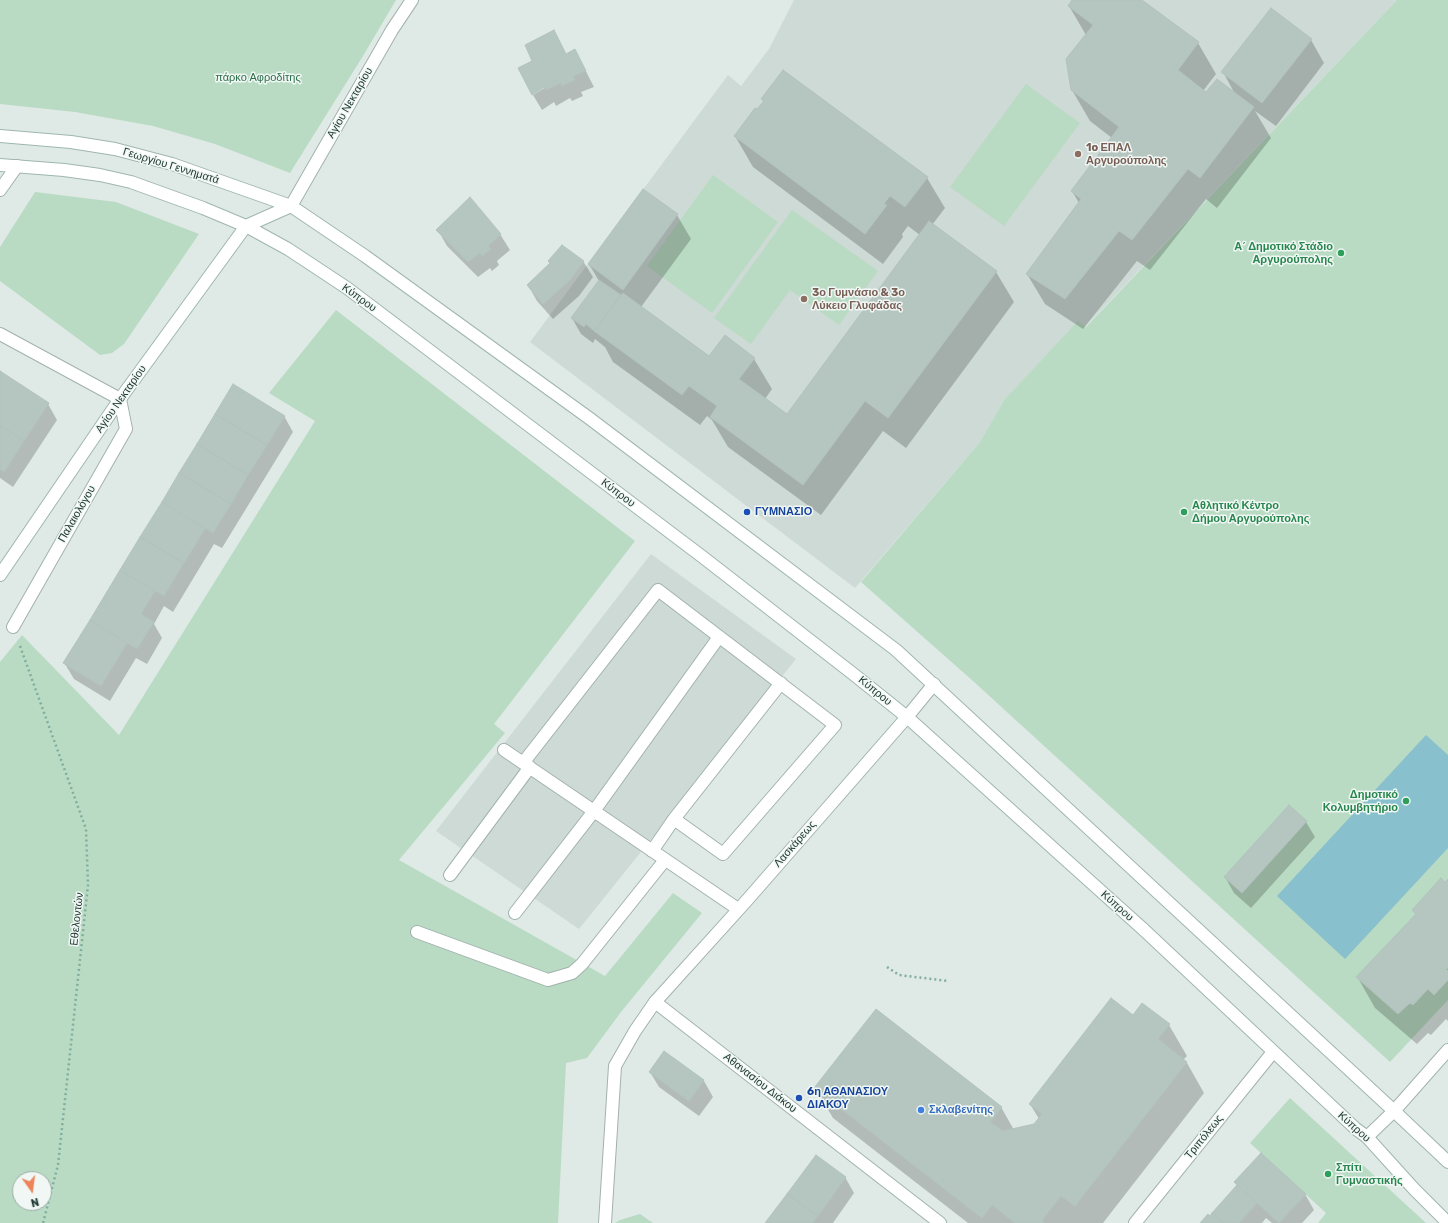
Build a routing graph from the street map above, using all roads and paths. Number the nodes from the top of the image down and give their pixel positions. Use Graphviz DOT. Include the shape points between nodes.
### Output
graph roads {
  1 [pos="412,0"];
  2 [pos="0,136"];
  3 [pos="0,165"];
  4 [pos="17,166"];
  5 [pos="0,190"];
  6 [pos="290,206"];
  7 [pos="246,226"];
  8 [pos="0,334"];
  9 [pos="120,399"];
  10 [pos="0,575"];
  11 [pos="13,626"];
  12 [pos="719,637"];
  13 [pos="781,683"];
  14 [pos="934,684"];
  15 [pos="907,717"];
  16 [pos="504,750"];
  17 [pos="526,765"];
  18 [pos="594,811"];
  19 [pos="674,819"];
  20 [pos="652,851"];
  21 [pos="665,860"];
  22 [pos="450,875"];
  23 [pos="738,909"];
  24 [pos="515,913"];
  25 [pos="417,932"];
  26 [pos="887,967"];
  27 [pos="948,981"];
  28 [pos="655,1002"];
  29 [pos="1448,1050"];
  30 [pos="1273,1052"];
  31 [pos="1394,1111"];
  32 [pos="1367,1137"];
  33 [pos="1448,1162"];
  34 [pos="43,1223"];
  35 [pos="605,1223"];
  36 [pos="940,1223"];
  37 [pos="1135,1223"];
  38 [pos="1448,1223"];
  1 -- 6 [label="main road, Αγίου Νεκταρίου"];
  2 -- 6 [label="main road, Γεωργίου Γεννηματά" via="72,142 149,157"];
  3 -- 4 [label="main road"];
  4 -- 5 [label="main road"];
  4 -- 7 [label="main road" via="100,175 131,182"];
  6 -- 7 [label="main road"];
  6 -- 14 [label="main road" via="365,256 589,418 896,650"];
  7 -- 9 [label="main road, Αγίου Νεκταρίου"];
  7 -- 15 [label="main road, Κύπρου" via="288,249 347,288 704,558"];
  8 -- 9 [label="main road"];
  9 -- 10 [label="main road, Αγίου Νεκταρίου"];
  9 -- 11 [label="main road, Παλαιολόγου" via="126,429"];
  11 -- 34 [label="path, Εθελοντών" via="86,829 88,885 58,1165"];
  12 -- 13 [label="main road"];
  12 -- 17 [label="main road" via="658,590"];
  12 -- 18 [label="main road"];
  13 -- 19 [label="main road"];
  13 -- 19 [label="main road" via="835,725 723,854"];
  14 -- 15 [label="main road, Λασκάρεως"];
  14 -- 31 [label="main road"];
  15 -- 23 [label="main road, Λασκάρεως"];
  15 -- 30 [label="main road, Κύπρου" via="1143,929"];
  16 -- 17 [label="main road"];
  17 -- 18 [label="main road"];
  17 -- 22 [label="main road"];
  18 -- 20 [label="main road"];
  18 -- 24 [label="main road"];
  19 -- 20 [label="main road"];
  20 -- 21 [label="main road"];
  21 -- 23 [label="main road"];
  21 -- 25 [label="main road" via="587,958 572,973 548,980"];
  23 -- 28 [label="main road, Λασκάρεως"];
  26 -- 27 [label="path" via="899,975"];
  28 -- 35 [label="main road, Λασκάρεως" via="615,1066"];
  28 -- 36 [label="main road, Αθανασίου Διάκου"];
  29 -- 31 [label="main road"];
  30 -- 32 [label="main road, Κύπρου"];
  30 -- 37 [label="main road, Τριπόλεως"];
  31 -- 32 [label="main road"];
  31 -- 33 [label="main road"];
  32 -- 38 [label="main road, Κύπρου"];
}
